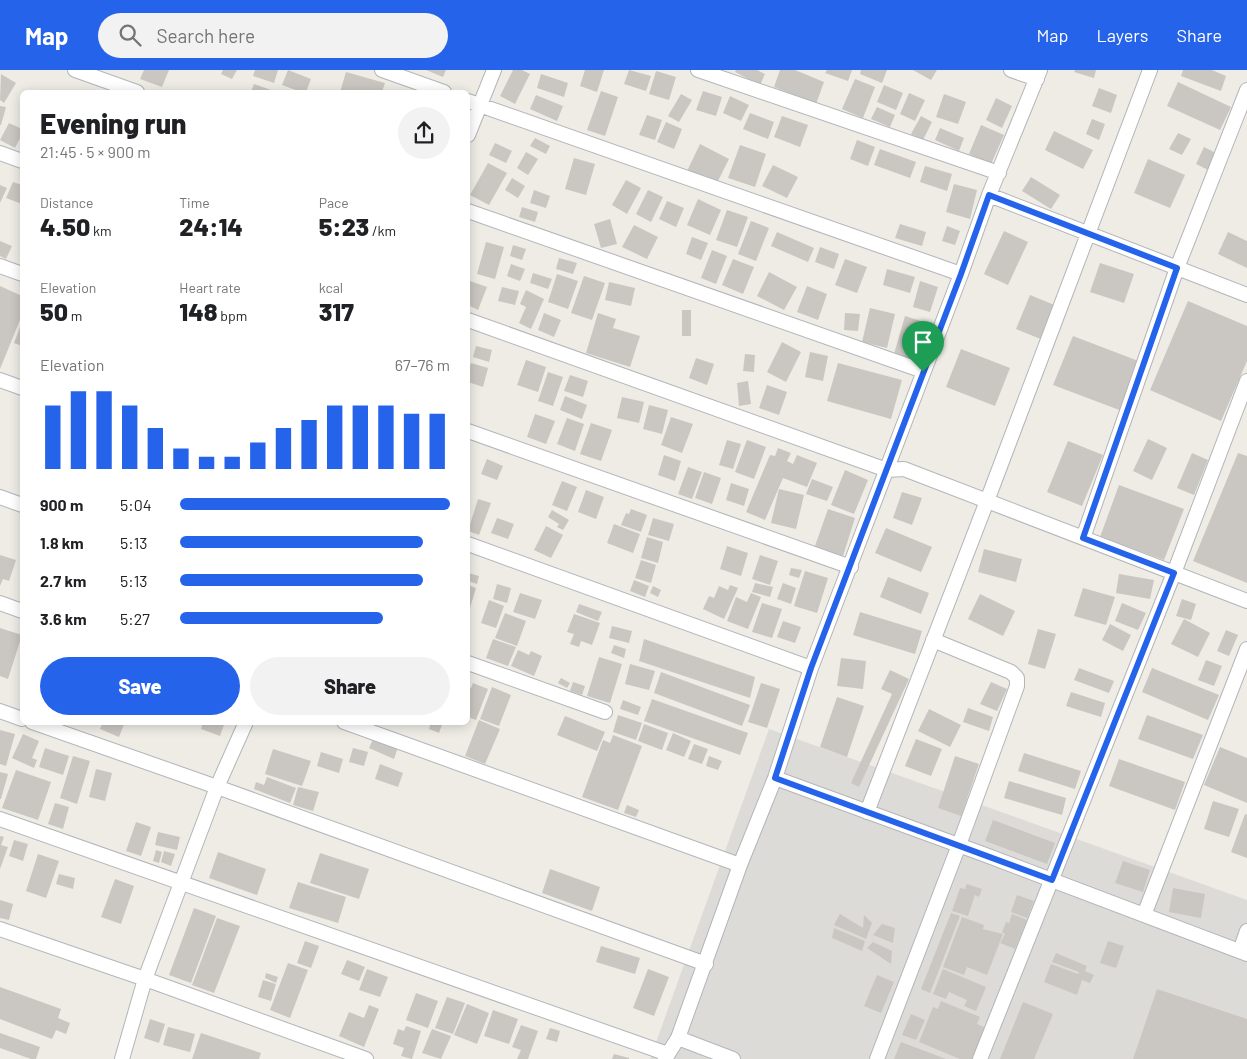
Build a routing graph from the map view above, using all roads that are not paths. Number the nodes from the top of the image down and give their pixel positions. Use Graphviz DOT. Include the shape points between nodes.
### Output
graph roads {
  1 [pos="75,70"];
  2 [pos="382,70"];
  3 [pos="494,70"];
  4 [pos="698,70"];
  5 [pos="1011,70"];
  6 [pos="1150,70"];
  7 [pos="1038,75"];
  8 [pos="131,90"];
  9 [pos="438,90"];
  10 [pos="1247,90"];
  11 [pos="474,103"];
  12 [pos="470,124"];
  13 [pos="0,153"];
  14 [pos="20,160"];
  15 [pos="999,173"];
  16 [pos="989,195"];
  17 [pos="470,212"];
  18 [pos="1087,233"];
  19 [pos="0,266"];
  20 [pos="1177,268"];
  21 [pos="20,273"];
  22 [pos="961,274"];
  23 [pos="1247,294"];
  24 [pos="470,321"];
  25 [pos="923,372"];
  26 [pos="0,380"];
  27 [pos="1247,381"];
  28 [pos="20,387"];
  29 [pos="470,432"];
  30 [pos="886,470"];
  31 [pos="0,497"];
  32 [pos="987,501"];
  33 [pos="20,504"];
  34 [pos="1083,538"];
  35 [pos="470,545"];
  36 [pos="851,567"];
  37 [pos="1174,573"];
  38 [pos="1247,600"];
  39 [pos="0,603"];
  40 [pos="20,609"];
  41 [pos="933,640"];
  42 [pos="1247,649"];
  43 [pos="470,664"];
  44 [pos="811,668"];
  45 [pos="0,711"];
  46 [pos="605,712"];
  47 [pos="20,718"];
  48 [pos="41,725"];
  49 [pos="245,725"];
  50 [pos="352,725"];
  51 [pos="775,778"];
  52 [pos="217,787"];
  53 [pos="867,812"];
  54 [pos="0,819"];
  55 [pos="959,846"];
  56 [pos="740,865"];
  57 [pos="1052,880"];
  58 [pos="182,884"];
  59 [pos="1144,915"];
  60 [pos="0,929"];
  61 [pos="1247,931"];
  62 [pos="1243,953"];
  63 [pos="706,964"];
  64 [pos="145,979"];
  65 [pos="678,1038"];
  66 [pos="666,1057"];
  67 [pos="122,1059"];
  68 [pos="366,1059"];
  69 [pos="733,1059"];
  70 [pos="876,1059"];
  71 [pos="980,1059"];
  1 -- 8 [label="street"];
  2 -- 9 [label="street"];
  3 -- 11 [label="street"];
  4 -- 15 [label="street"];
  5 -- 7 [label="street"];
  6 -- 18 [label="street"];
  7 -- 15 [label="street"];
  10 -- 20 [label="street"];
  11 -- 12 [label="street"];
  11 -- 22 [label="street"];
  13 -- 14 [label="street"];
  15 -- 16 [label="street"];
  16 -- 18 [label="street"];
  16 -- 22 [label="street"];
  17 -- 25 [label="street"];
  18 -- 20 [label="street"];
  18 -- 32 [label="street"];
  19 -- 21 [label="street"];
  20 -- 23 [label="street"];
  20 -- 34 [label="street"];
  22 -- 25 [label="street"];
  24 -- 30 [label="street"];
  25 -- 30 [label="street"];
  26 -- 28 [label="street"];
  27 -- 37 [label="street"];
  29 -- 36 [label="street"];
  30 -- 32 [label="street" via="904,469"];
  30 -- 36 [label="street"];
  31 -- 33 [label="street"];
  32 -- 34 [label="street"];
  32 -- 41 [label="street"];
  34 -- 37 [label="street"];
  35 -- 44 [label="street"];
  36 -- 44 [label="street"];
  37 -- 38 [label="street"];
  37 -- 57 [label="street"];
  39 -- 40 [label="street"];
  41 -- 53 [label="street"];
  41 -- 55 [label="street" via="1011,672 1017,678 1017,686"];
  42 -- 59 [label="street"];
  43 -- 46 [label="street"];
  44 -- 51 [label="street"];
  45 -- 47 [label="street"];
  48 -- 52 [label="street"];
  49 -- 52 [label="street"];
  50 -- 56 [label="street"];
  51 -- 53 [label="street"];
  51 -- 56 [label="street"];
  52 -- 58 [label="street"];
  52 -- 63 [label="street"];
  53 -- 55 [label="street"];
  54 -- 58 [label="street"];
  55 -- 57 [label="street"];
  55 -- 70 [label="street"];
  56 -- 63 [label="street"];
  57 -- 59 [label="street"];
  57 -- 71 [label="street"];
  58 -- 64 [label="street"];
  58 -- 66 [label="street"];
  59 -- 62 [label="street"];
  60 -- 64 [label="street"];
  61 -- 62 [label="street"];
  63 -- 65 [label="street"];
  64 -- 67 [label="street"];
  64 -- 68 [label="street"];
  65 -- 66 [label="street"];
  65 -- 69 [label="street"];
}
